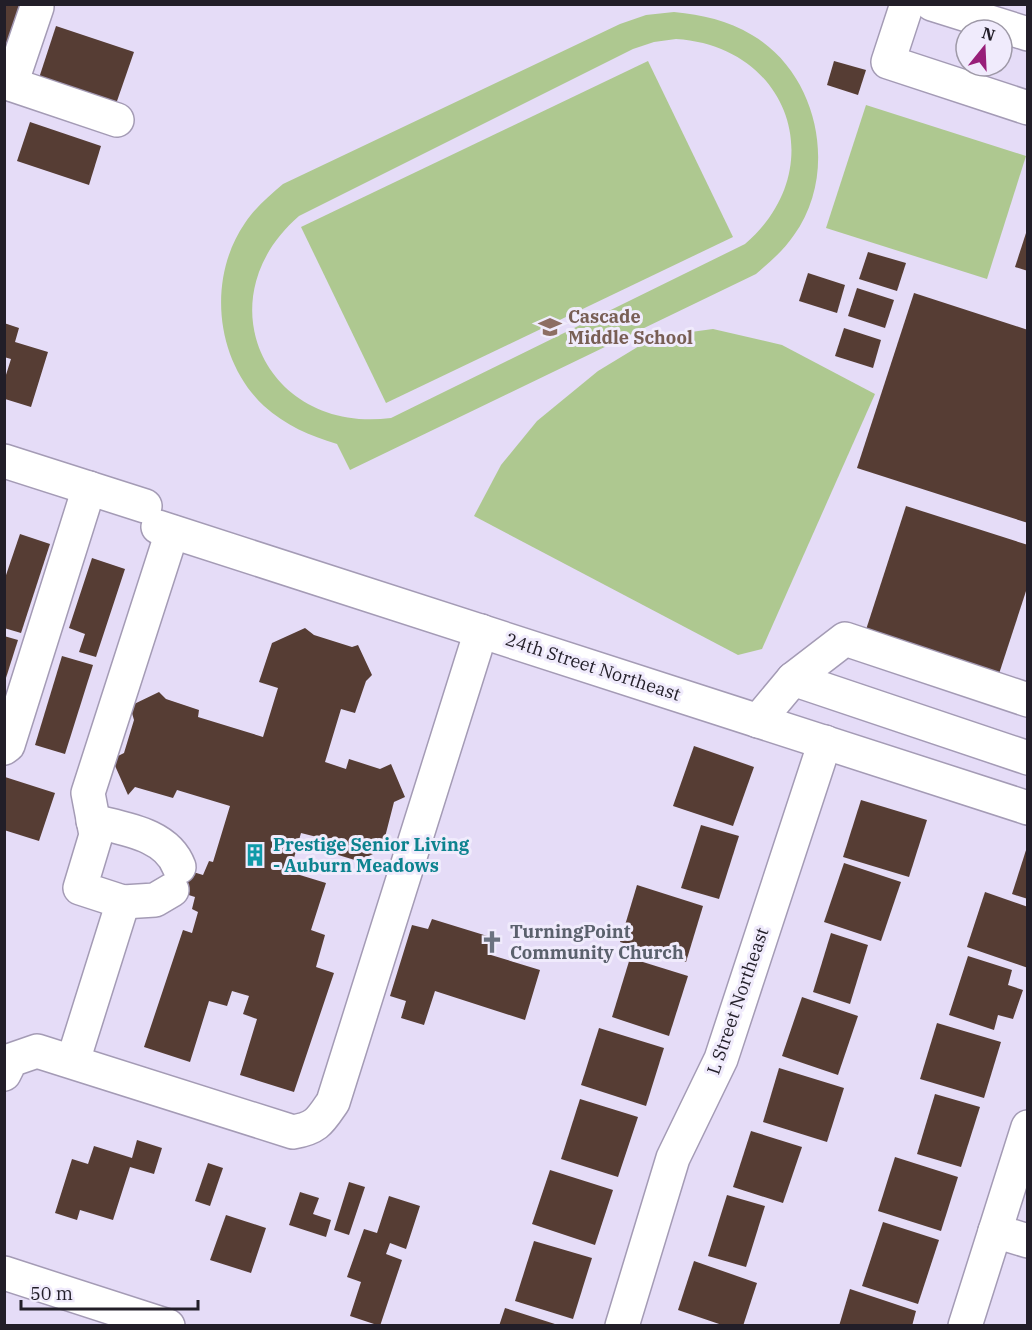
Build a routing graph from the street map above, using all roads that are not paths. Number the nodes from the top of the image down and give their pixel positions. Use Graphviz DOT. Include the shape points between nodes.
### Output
graph roads {
  1 [pos="907,4"];
  2 [pos="932,4"];
  3 [pos="37,7"];
  4 [pos="977,11"];
  5 [pos="1028,34"];
  6 [pos="8,83"];
  7 [pos="1028,108"];
  8 [pos="117,120"];
  9 [pos="4,461"];
  10 [pos="89,488"];
  11 [pos="158,522"];
  12 [pos="481,631"];
  13 [pos="793,679"];
  14 [pos="1028,700"];
  15 [pos="758,721"];
  16 [pos="825,742"];
  17 [pos="4,748"];
  18 [pos="1028,758"];
  19 [pos="1028,808"];
  20 [pos="93,821"];
  21 [pos="123,902"];
  22 [pos="73,1061"];
  23 [pos="4,1074"];
  24 [pos="1028,1127"];
  25 [pos="995,1230"];
  26 [pos="1028,1241"];
  27 [pos="4,1273"];
  28 [pos="111,1317"];
  29 [pos="168,1326"];
  30 [pos="622,1326"];
  31 [pos="965,1326"];
  1 -- 7 [label="street" via="888,62"];
  2 -- 4 [label="street"];
  3 -- 6 [label="street"];
  4 -- 5 [label="street"];
  6 -- 8 [label="street"];
  9 -- 10 [label="street, 24th Street Northeast"];
  10 -- 11 [label="street, 24th Street Northeast"];
  10 -- 17 [label="street"];
  11 -- 12 [label="street, 24th Street Northeast"];
  11 -- 20 [label="street" via="88,793"];
  12 -- 15 [label="street, 24th Street Northeast"];
  12 -- 22 [label="street" via="333,1102 321,1120 311,1129 293,1132"];
  13 -- 14 [label="street" via="845,639"];
  13 -- 15 [label="street"];
  13 -- 18 [label="street"];
  15 -- 16 [label="street, 24th Street Northeast"];
  16 -- 19 [label="street, 24th Street Northeast"];
  16 -- 30 [label="street, L Street Northeast" via="721,1059 673,1158"];
  20 -- 21 [label="street" via="96,835 80,888"];
  20 -- 21 [label="street" via="148,836 175,857 175,879 155,900"];
  21 -- 22 [label="street"];
  22 -- 23 [label="street" via="37,1051 26,1053 11,1060"];
  24 -- 25 [label="street"];
  25 -- 26 [label="street"];
  25 -- 31 [label="street"];
  27 -- 28 [label="street"];
  28 -- 29 [label="street"];
}
